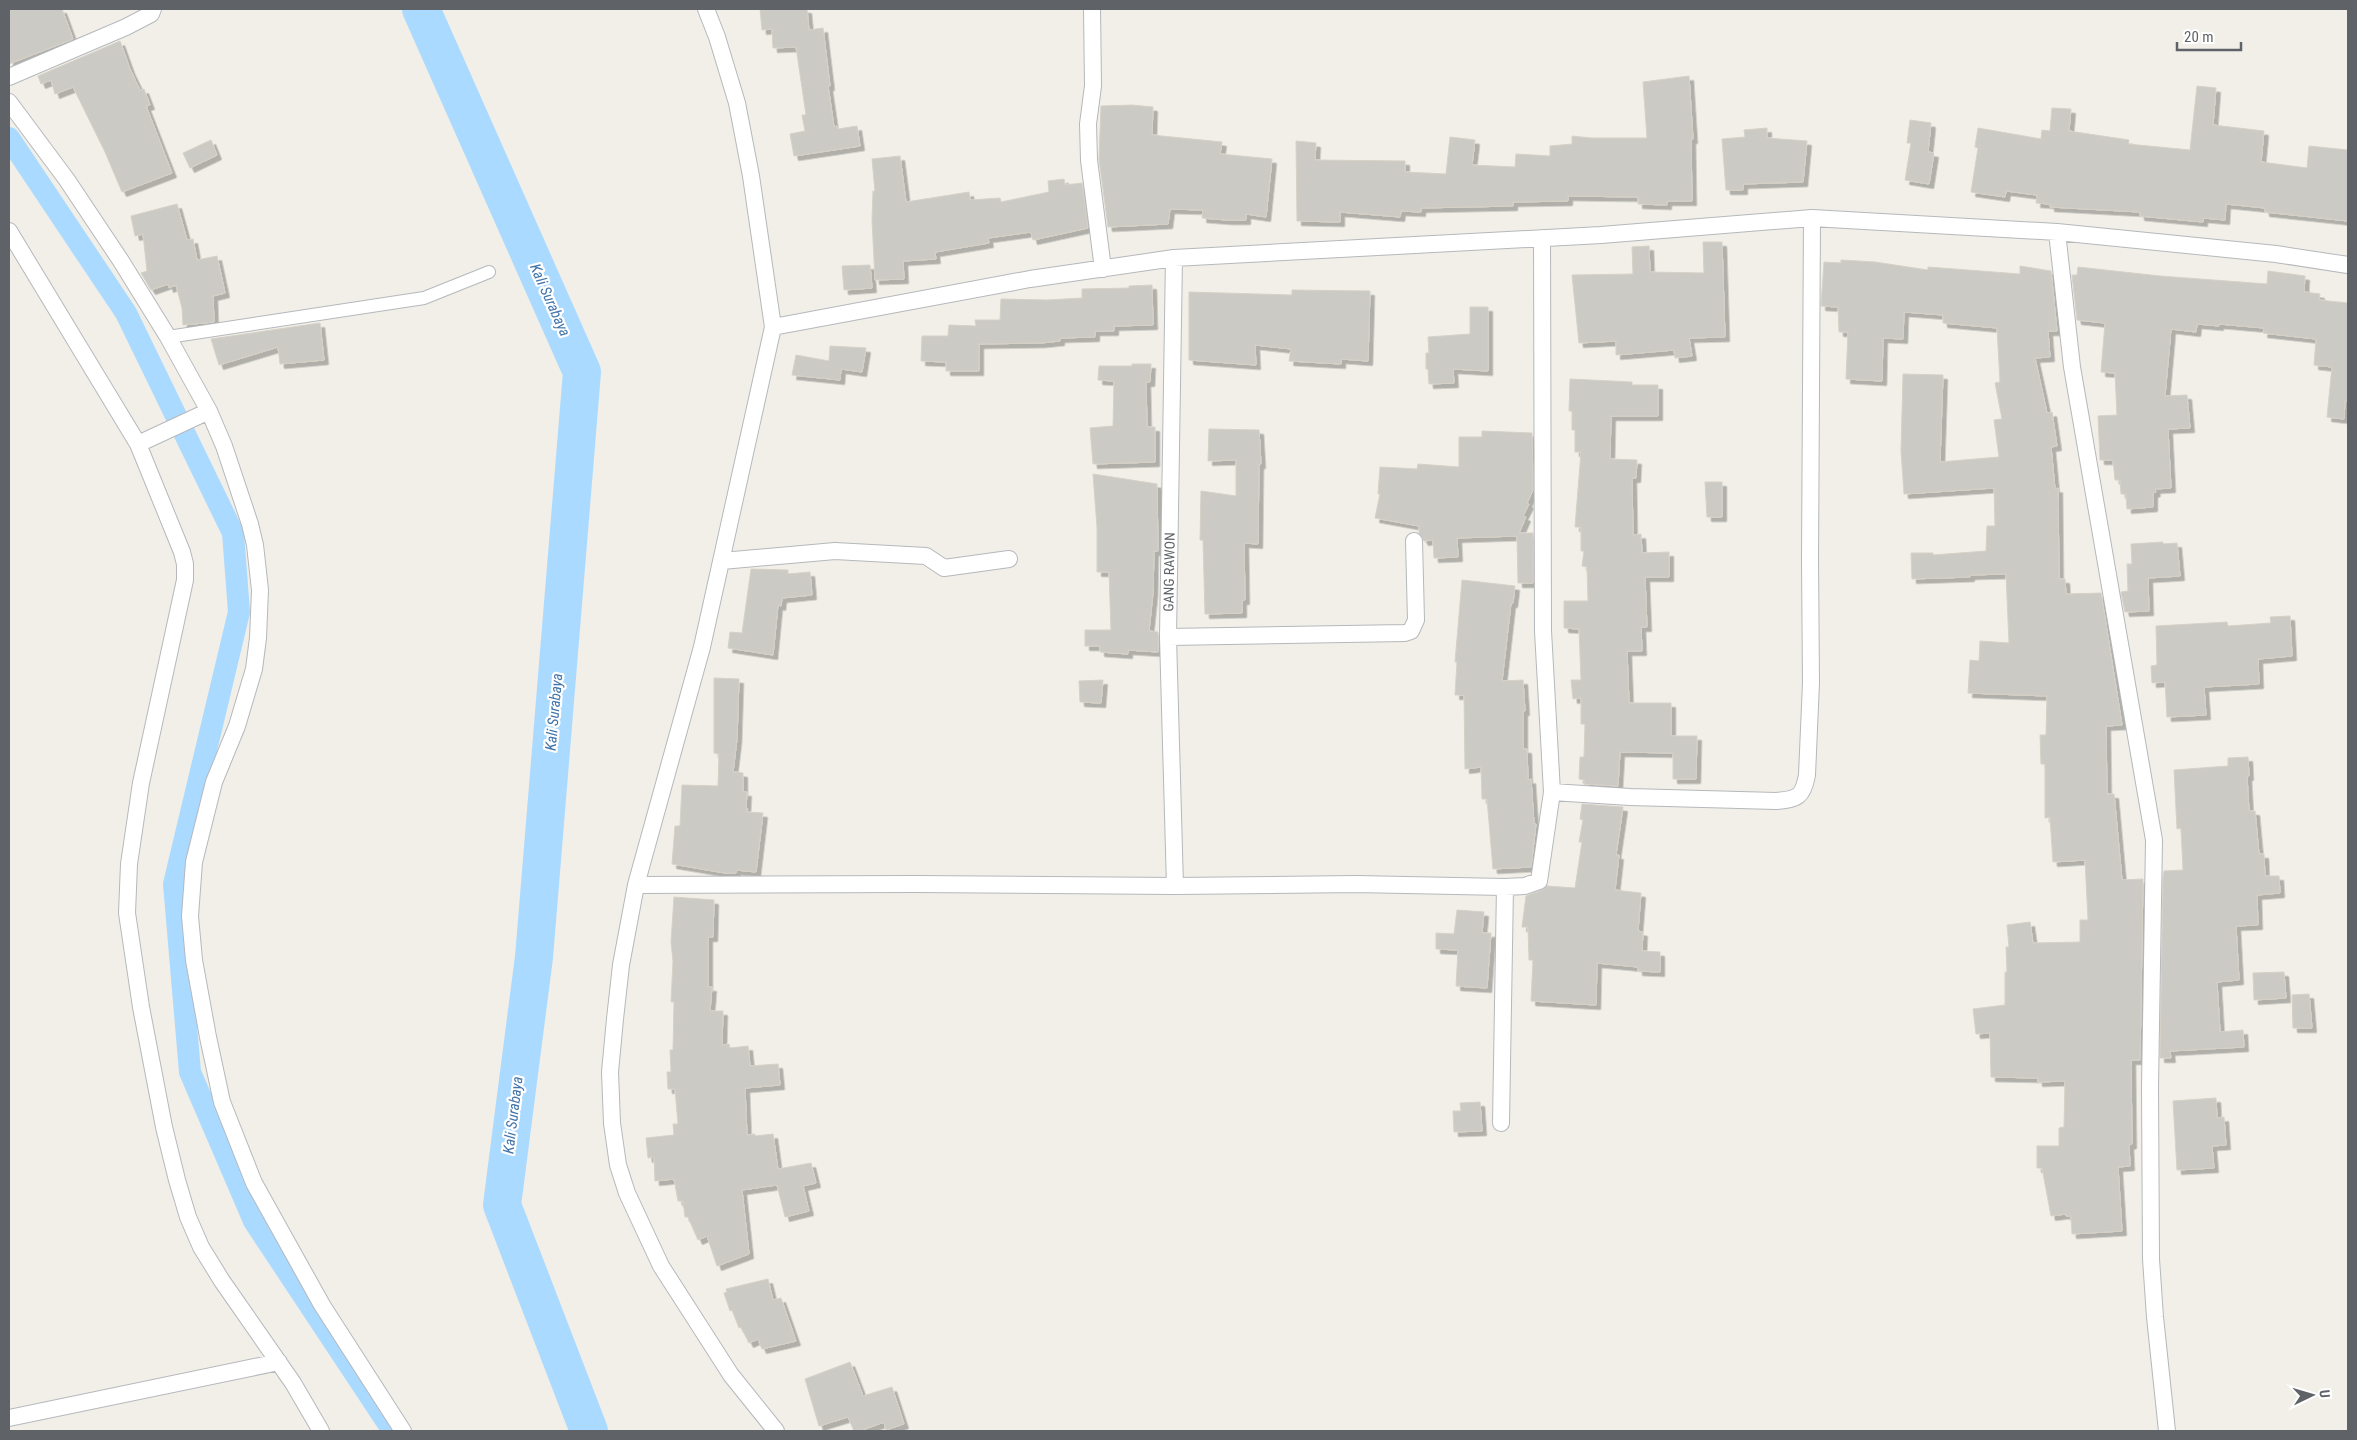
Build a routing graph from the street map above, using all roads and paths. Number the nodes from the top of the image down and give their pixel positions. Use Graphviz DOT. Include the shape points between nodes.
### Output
graph roads {
  1 [pos="153,9"];
  2 [pos="706,9"];
  3 [pos="1092,9"];
  4 [pos="9,77"];
  5 [pos="9,102"];
  6 [pos="12,123"];
  7 [pos="1812,218"];
  8 [pos="9,231"];
  9 [pos="2057,232"];
  10 [pos="1542,238"];
  11 [pos="1174,258"];
  12 [pos="2348,265"];
  13 [pos="1103,269"];
  14 [pos="489,272"];
  15 [pos="773,327"];
  16 [pos="168,337"];
  17 [pos="210,411"];
  18 [pos="144,441"];
  19 [pos="1414,541"];
  20 [pos="1009,559"];
  21 [pos="722,561"];
  22 [pos="1168,637"];
  23 [pos="1552,792"];
  24 [pos="636,885"];
  25 [pos="1175,886"];
  26 [pos="1505,887"];
  27 [pos="1502,1123"];
  28 [pos="279,1362"];
  29 [pos="9,1418"];
  30 [pos="321,1431"];
  31 [pos="403,1431"];
  32 [pos="776,1431"];
  33 [pos="2167,1431"];
  1 -- 4 [label="street" via="151,14 126,27"];
  2 -- 15 [label="street" via="736,103 751,176"];
  3 -- 13 [label="street" via="1093,86 1088,124 1089,160"];
  5 -- 6 [label="street"];
  6 -- 16 [label="street" via="67,180"];
  7 -- 9 [label="street"];
  7 -- 10 [label="street"];
  7 -- 23 [label="street" via="1811,683 1804,788 1800,796 1776,801"];
  8 -- 18 [label="street"];
  9 -- 12 [label="street" via="2276,254"];
  9 -- 33 [label="street" via="2072,367 2154,840 2151,1259"];
  10 -- 11 [label="street"];
  10 -- 23 [label="street" via="1543,631"];
  11 -- 13 [label="street"];
  11 -- 22 [label="street, GANG RAWON"];
  13 -- 15 [label="street" via="1030,279"];
  14 -- 16 [label="street" via="424,298"];
  15 -- 21 [label="street"];
  16 -- 17 [label="street"];
  17 -- 18 [label="street"];
  17 -- 31 [label="street" via="250,524 260,590 254,669 237,726 214,782 194,862 190,916 208,1038 222,1102 254,1183 322,1305"];
  18 -- 28 [label="street" via="185,564 180,605 141,783 129,864 127,912 134,966 164,1127 188,1217 201,1247 222,1281"];
  19 -- 22 [label="street" via="1416,620 1411,631"];
  20 -- 21 [label="street" via="944,568 926,556 835,551"];
  21 -- 24 [label="street" via="702,647"];
  22 -- 25 [label="street, GANG RAWON"];
  23 -- 26 [label="street" via="1539,881"];
  24 -- 25 [label="street"];
  24 -- 32 [label="street" via="621,965 610,1072 618,1165 627,1193 661,1266 731,1375"];
  25 -- 26 [label="street" via="1356,884"];
  26 -- 27 [label="street"];
  28 -- 29 [label="street"];
  28 -- 30 [label="street"];
}
